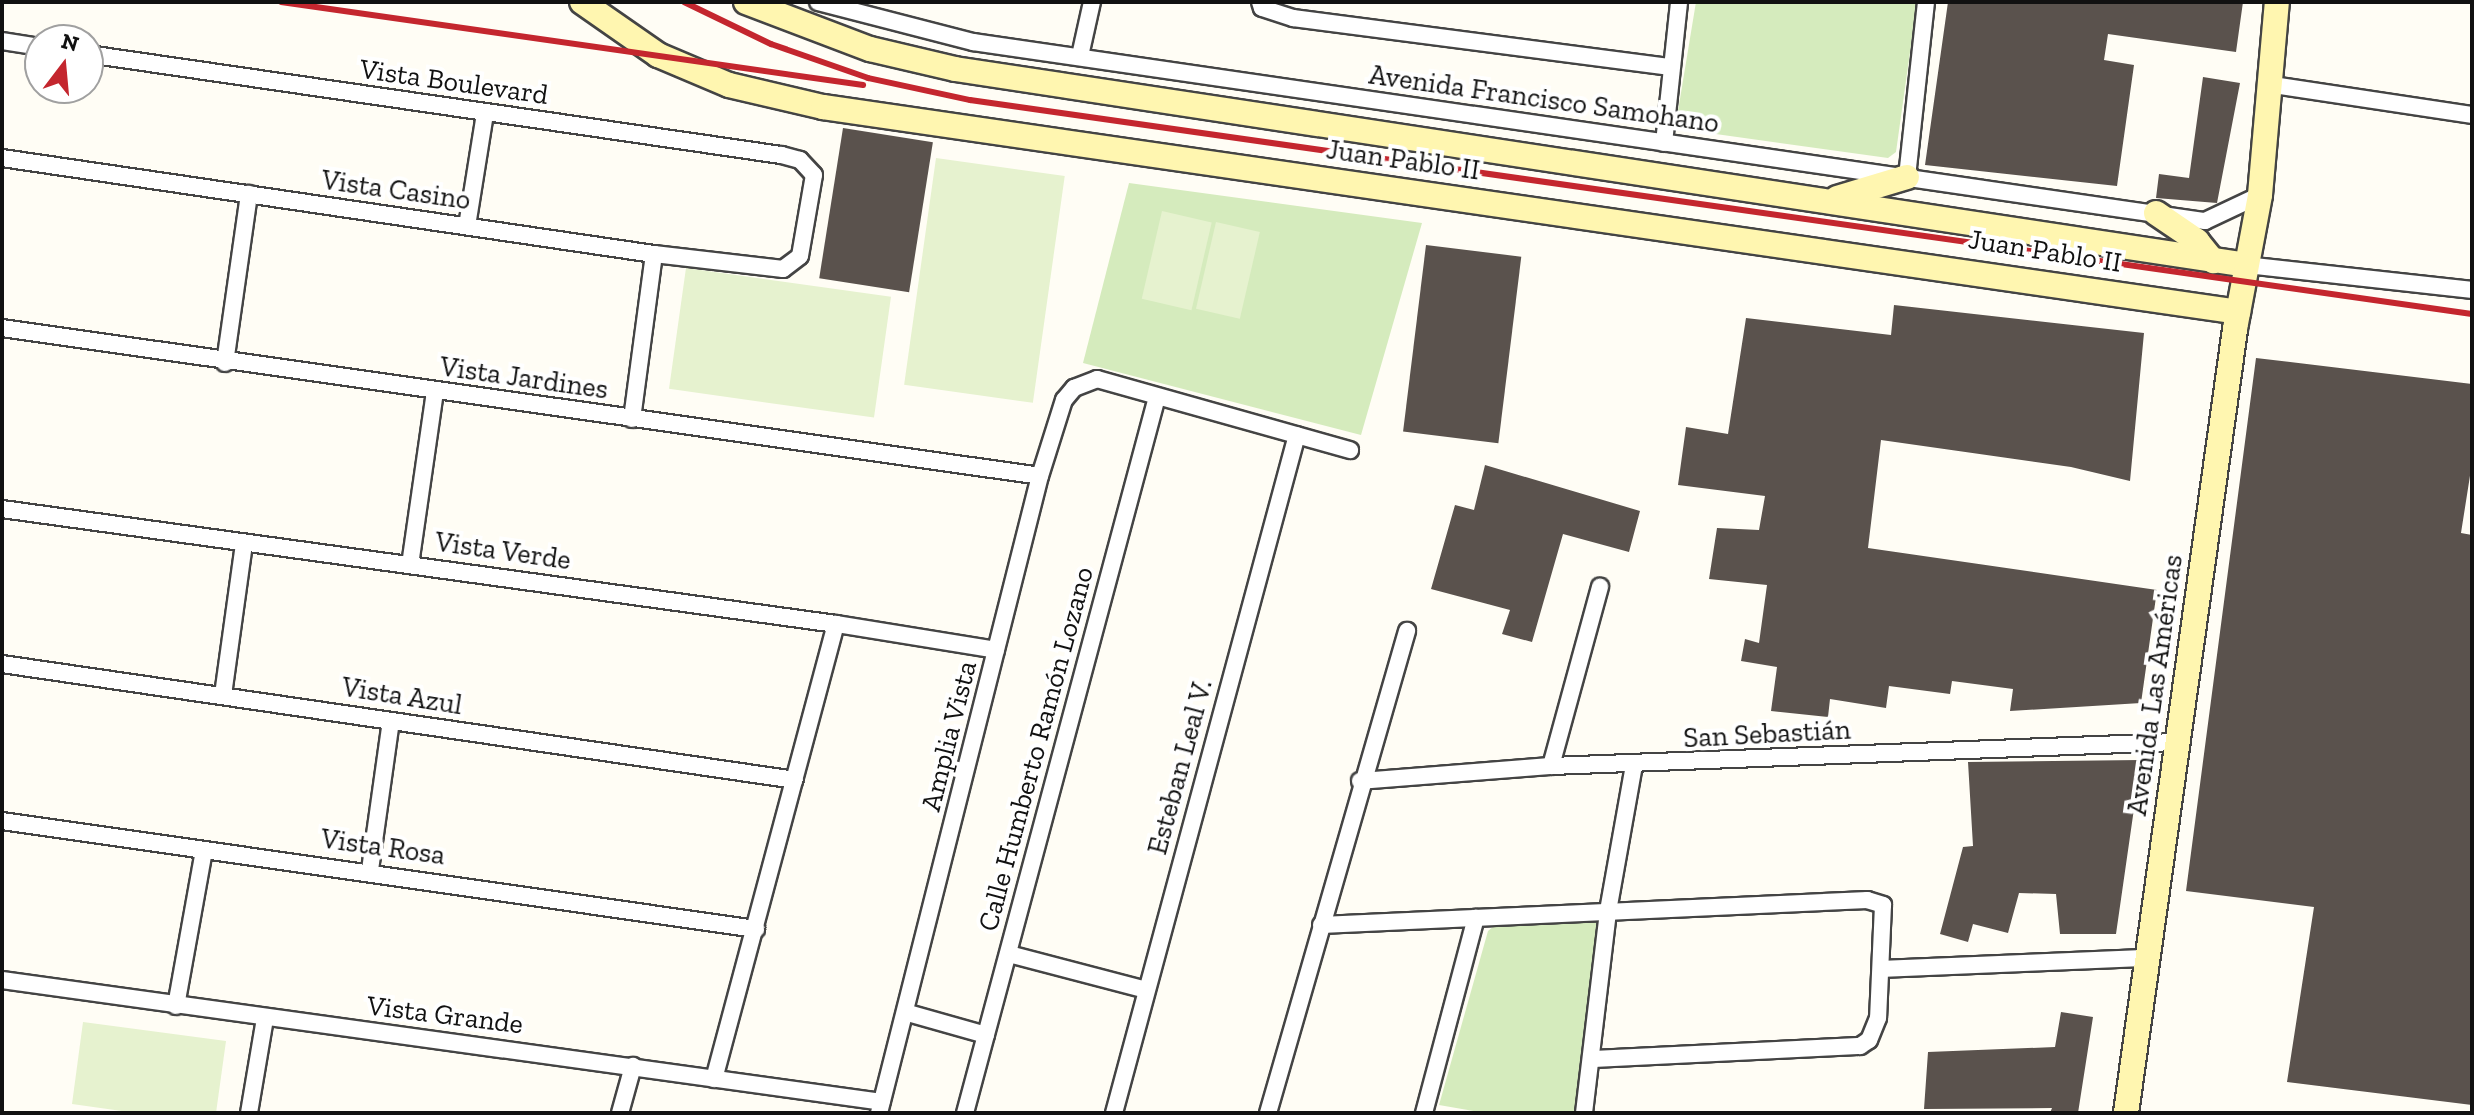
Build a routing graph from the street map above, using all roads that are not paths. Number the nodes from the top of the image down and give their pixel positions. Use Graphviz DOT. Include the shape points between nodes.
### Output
graph roads {
  1 [pos="582,2"];
  2 [pos="746,2"];
  3 [pos="818,2"];
  4 [pos="1092,2"];
  5 [pos="1679,2"];
  6 [pos="1926,2"];
  7 [pos="2277,2"];
  8 [pos="1261,5"];
  9 [pos="2,41"];
  10 [pos="24,44"];
  11 [pos="104,56"];
  12 [pos="1080,56"];
  13 [pos="1669,67"];
  14 [pos="2267,84"];
  15 [pos="485,113"];
  16 [pos="2472,115"];
  17 [pos="1664,143"];
  18 [pos="2,158"];
  19 [pos="1907,177"];
  20 [pos="249,194"];
  21 [pos="2260,195"];
  22 [pos="1815,202"];
  23 [pos="2156,213"];
  24 [pos="467,226"];
  25 [pos="654,254"];
  26 [pos="2213,261"];
  27 [pos="2246,265"];
  28 [pos="783,269"];
  29 [pos="2472,290"];
  30 [pos="2238,312"];
  31 [pos="2,328"];
  32 [pos="225,363"];
  33 [pos="435,392"];
  34 [pos="1157,397"];
  35 [pos="632,419"];
  36 [pos="1297,435"];
  37 [pos="1350,450"];
  38 [pos="1040,476"];
  39 [pos="2,509"];
  40 [pos="244,543"];
  41 [pos="410,565"];
  42 [pos="1600,587"];
  43 [pos="836,624"];
  44 [pos="1407,631"];
  45 [pos="996,650"];
  46 [pos="2,664"];
  47 [pos="223,695"];
  48 [pos="391,721"];
  49 [pos="2177,742"];
  50 [pos="1634,765"];
  51 [pos="1551,766"];
  52 [pos="795,780"];
  53 [pos="1360,781"];
  54 [pos="2,821"];
  55 [pos="204,851"];
  56 [pos="370,870"];
  57 [pos="1608,911"];
  58 [pos="1476,918"];
  59 [pos="1321,925"];
  60 [pos="756,929"];
  61 [pos="1009,954"];
  62 [pos="2147,958"];
  63 [pos="1882,969"];
  64 [pos="2,980"];
  65 [pos="1146,990"];
  66 [pos="176,1006"];
  67 [pos="908,1013"];
  68 [pos="265,1018"];
  69 [pos="986,1035"];
  70 [pos="1591,1059"];
  71 [pos="633,1066"];
  72 [pos="714,1079"];
  73 [pos="881,1108"];
  74 [pos="249,1113"];
  75 [pos="620,1113"];
  76 [pos="965,1113"];
  77 [pos="1114,1113"];
  78 [pos="1268,1113"];
  79 [pos="1424,1113"];
  80 [pos="1584,1113"];
  81 [pos="2126,1113"];
  1 -- 30 [label="main road, Juan Pablo II" via="658,55 729,85 823,107"];
  2 -- 22 [label="main road, Juan Pablo II" via="870,49 955,69"];
  3 -- 12 [label="street, Avenida Francisco Samohano" via="973,42"];
  4 -- 12 [label="street"];
  5 -- 13 [label="street"];
  6 -- 19 [label="street"];
  7 -- 14 [label="main road"];
  8 -- 13 [label="street" via="1293,18"];
  9 -- 10 [label="street"];
  11 -- 15 [label="street, Vista Boulevard"];
  12 -- 17 [label="street, Avenida Francisco Samohano"];
  13 -- 17 [label="street"];
  14 -- 16 [label="street"];
  14 -- 21 [label="main road"];
  15 -- 24 [label="street"];
  15 -- 28 [label="street, Vista Boulevard" via="781,155 810,167 814,175 800,256"];
  17 -- 19 [label="street, Avenida Francisco Samohano"];
  18 -- 20 [label="street, Vista Casino"];
  19 -- 22 [label="main road" via="1885,188"];
  19 -- 23 [label="street, Avenida Francisco Samohano"];
  20 -- 24 [label="street, Vista Casino"];
  20 -- 32 [label="street"];
  21 -- 23 [label="street, Avenida Francisco Samohano" via="2215,219"];
  21 -- 27 [label="main road"];
  22 -- 26 [label="main road, Juan Pablo II"];
  23 -- 26 [label="main road" via="2197,241"];
  24 -- 25 [label="street, Vista Casino"];
  25 -- 28 [label="street, Vista Casino"];
  25 -- 35 [label="street"];
  26 -- 27 [label="main road, Juan Pablo II"];
  27 -- 29 [label="street"];
  27 -- 30 [label="main road, Avenida Las Américas"];
  30 -- 49 [label="main road, Avenida Las Américas"];
  31 -- 32 [label="street, Vista Jardines"];
  32 -- 33 [label="street, Vista Jardines"];
  33 -- 35 [label="street, Vista Jardines"];
  33 -- 41 [label="street"];
  34 -- 36 [label="street"];
  34 -- 38 [label="street, Amplia Vista" via="1086,381 1064,400"];
  34 -- 61 [label="street, Calle Humberto Ramón Lozano"];
  35 -- 38 [label="street, Vista Jardines"];
  36 -- 37 [label="street"];
  36 -- 65 [label="street, Esteban Leal V."];
  38 -- 45 [label="street, Amplia Vista"];
  39 -- 40 [label="street, Vista Verde"];
  40 -- 41 [label="street, Vista Verde"];
  40 -- 47 [label="street"];
  41 -- 43 [label="street, Vista Verde"];
  42 -- 51 [label="street"];
  43 -- 45 [label="street, Vista Verde"];
  43 -- 52 [label="street"];
  44 -- 53 [label="street"];
  45 -- 67 [label="street, Amplia Vista"];
  46 -- 47 [label="street, Vista Azul"];
  47 -- 48 [label="street, Vista Azul"];
  48 -- 52 [label="street, Vista Azul"];
  48 -- 56 [label="street"];
  49 -- 50 [label="street, San Sebastián"];
  49 -- 62 [label="main road, Avenida Las Américas"];
  50 -- 51 [label="street, San Sebastián"];
  50 -- 57 [label="street"];
  51 -- 53 [label="street, San Sebastián"];
  52 -- 60 [label="street"];
  53 -- 59 [label="street"];
  54 -- 55 [label="street, Vista Rosa"];
  55 -- 56 [label="street, Vista Rosa"];
  55 -- 66 [label="street"];
  56 -- 60 [label="street, Vista Rosa"];
  57 -- 58 [label="street"];
  57 -- 63 [label="street" via="1867,900 1883,905 1885,913"];
  57 -- 70 [label="street"];
  58 -- 59 [label="street"];
  58 -- 79 [label="street"];
  59 -- 78 [label="street"];
  60 -- 72 [label="street"];
  61 -- 65 [label="street"];
  61 -- 69 [label="street, Calle Humberto Ramón Lozano"];
  62 -- 63 [label="street"];
  62 -- 81 [label="main road, Avenida Las Américas"];
  63 -- 70 [label="street" via="1875,1031 1860,1046"];
  64 -- 66 [label="street, Vista Grande"];
  65 -- 77 [label="street, Esteban Leal V."];
  66 -- 68 [label="street, Vista Grande"];
  67 -- 69 [label="street"];
  67 -- 73 [label="street, Amplia Vista"];
  68 -- 71 [label="street, Vista Grande"];
  68 -- 74 [label="street"];
  69 -- 76 [label="street, Calle Humberto Ramón Lozano"];
  70 -- 80 [label="street"];
  71 -- 72 [label="street, Vista Grande"];
  71 -- 75 [label="street"];
  72 -- 73 [label="street, Vista Grande"];
}
